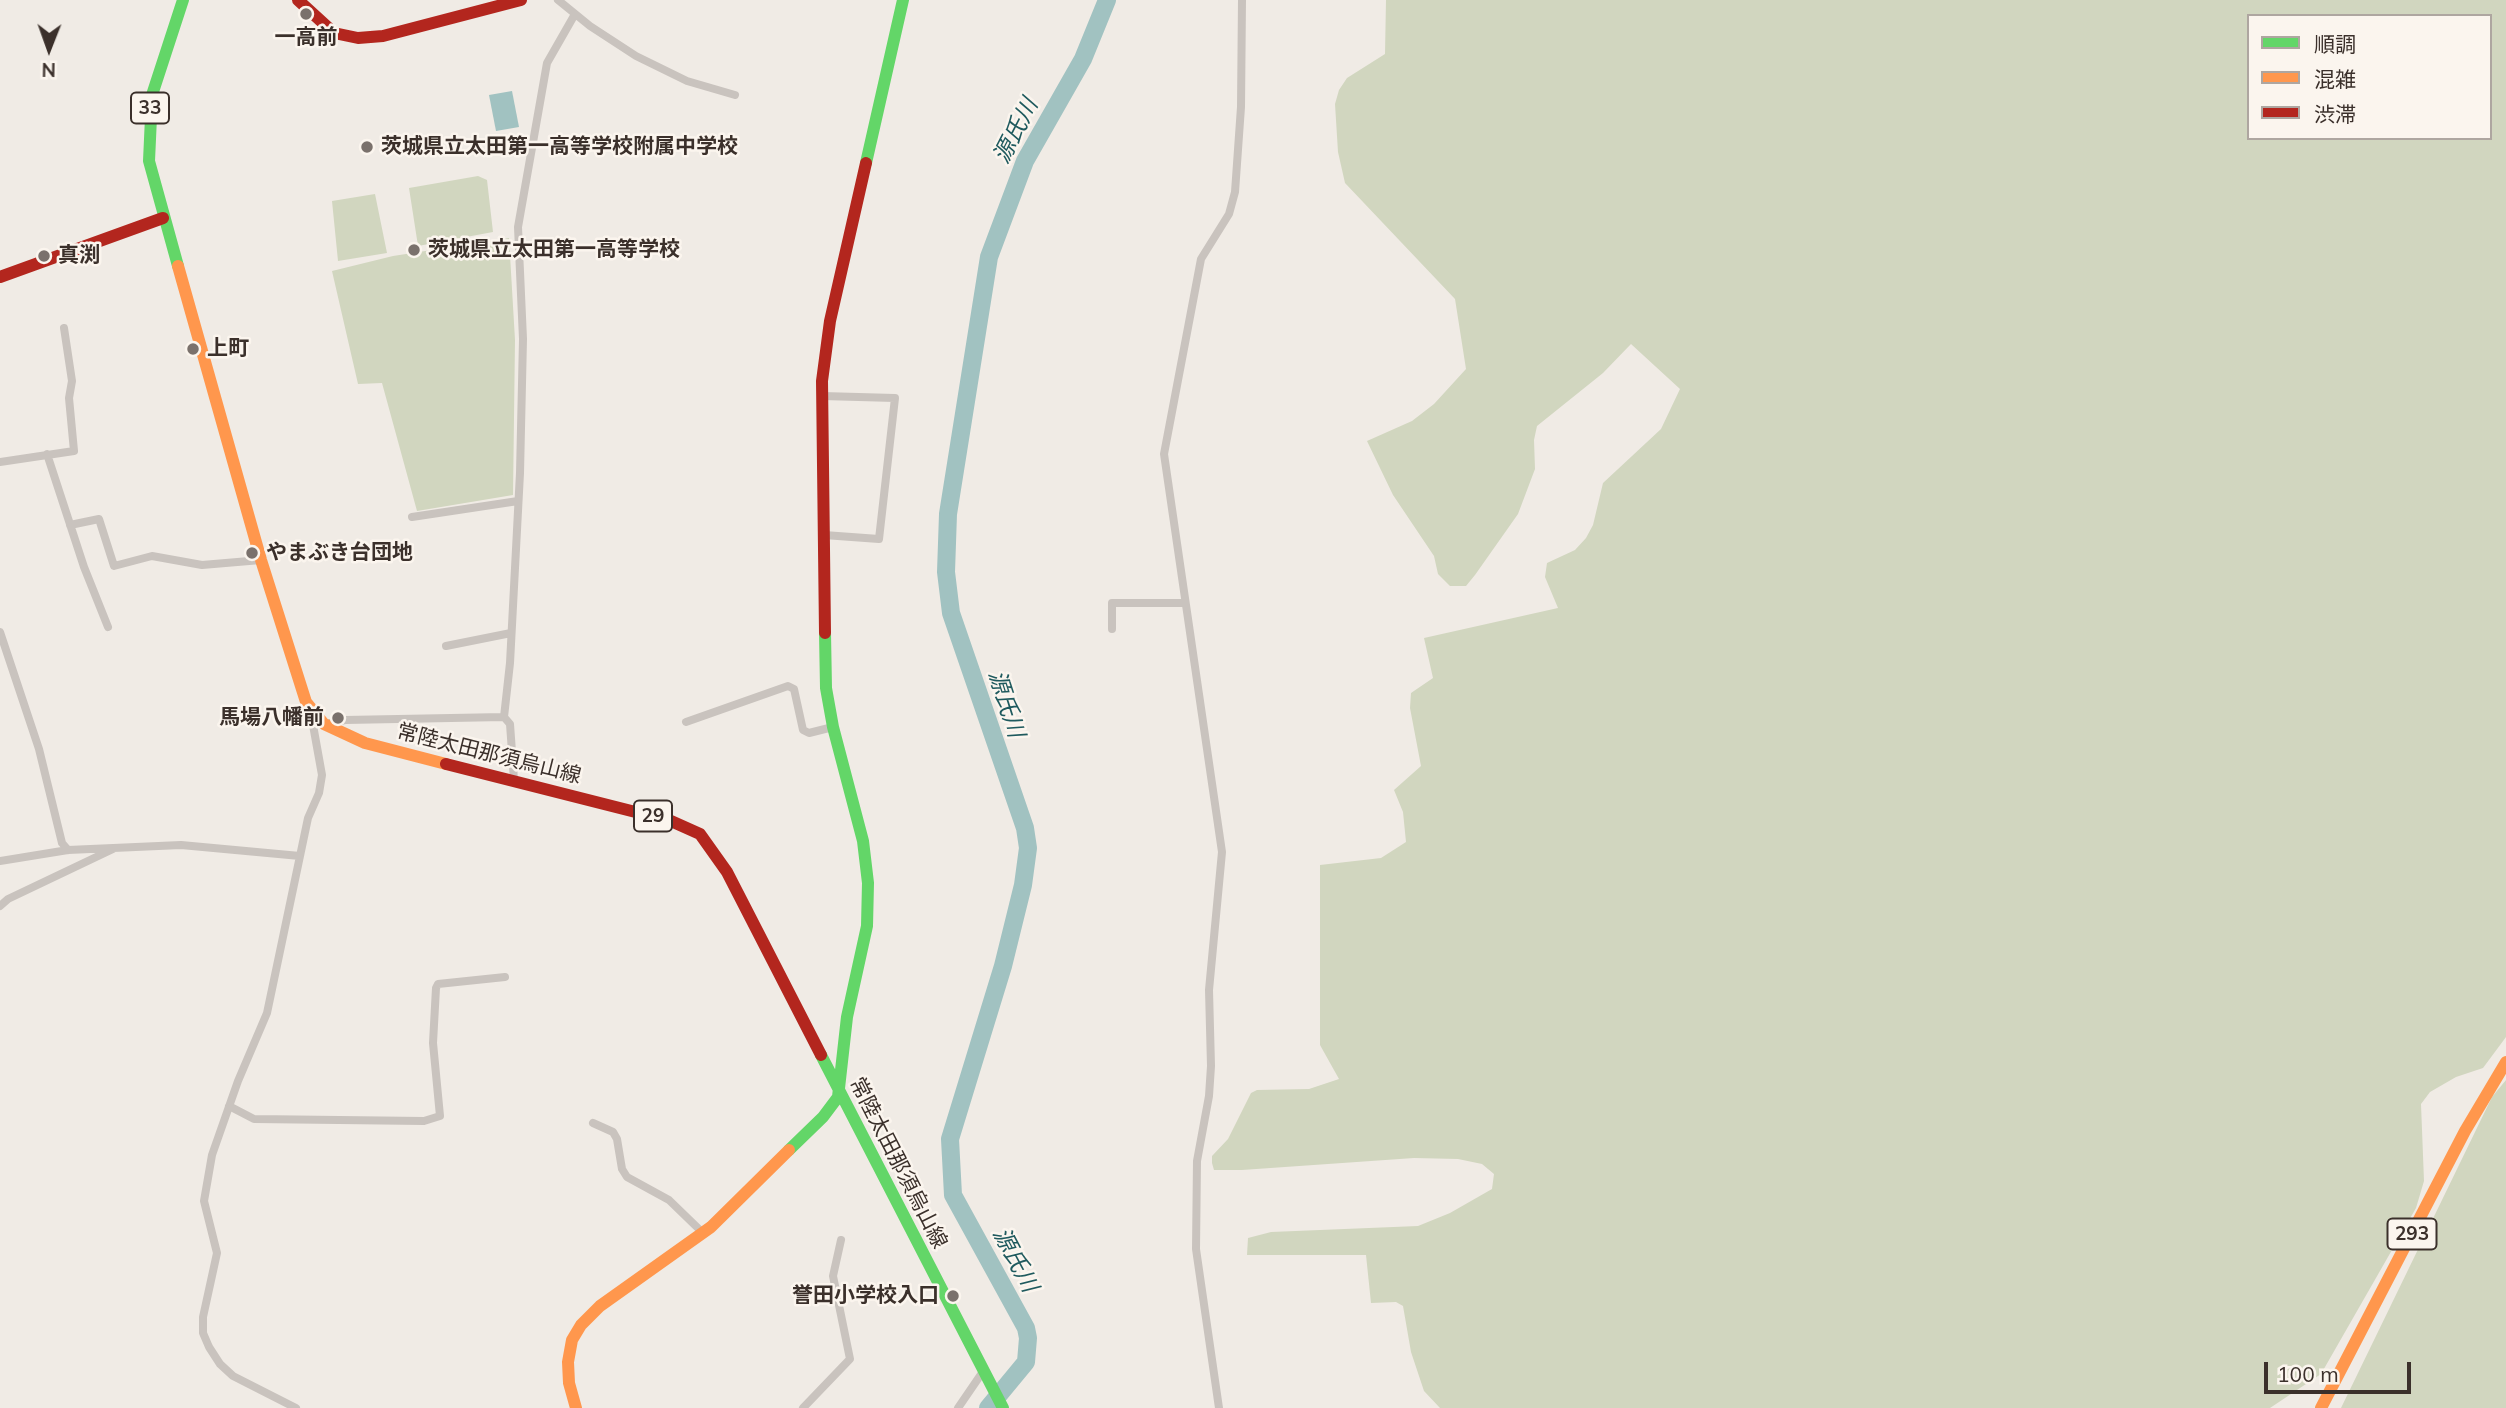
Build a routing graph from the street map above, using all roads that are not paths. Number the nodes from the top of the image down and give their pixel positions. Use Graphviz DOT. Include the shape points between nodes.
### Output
graph roads {
  1 [pos="183,0"];
  2 [pos="298,0"];
  3 [pos="521,0"];
  4 [pos="558,0"];
  5 [pos="903,0"];
  6 [pos="1242,0"];
  7 [pos="575,14"];
  8 [pos="735,95"];
  9 [pos="163,218"];
  10 [pos="0,277"];
  11 [pos="64,328"];
  12 [pos="822,396"];
  13 [pos="47,454"];
  14 [pos="0,462"];
  15 [pos="518,500"];
  16 [pos="412,517"];
  17 [pos="70,526"];
  18 [pos="824,535"];
  19 [pos="261,560"];
  20 [pos="1184,603"];
  21 [pos="108,627"];
  22 [pos="1112,629"];
  23 [pos="0,632"];
  24 [pos="511,633"];
  25 [pos="446,646"];
  26 [pos="504,717"];
  27 [pos="321,721"];
  28 [pos="686,722"];
  29 [pos="833,727"];
  30 [pos="514,780"];
  31 [pos="116,848"];
  32 [pos="68,850"];
  33 [pos="300,856"];
  34 [pos="0,861"];
  35 [pos="0,906"];
  36 [pos="505,977"];
  37 [pos="2506,1062"];
  38 [pos="839,1091"];
  39 [pos="229,1106"];
  40 [pos="593,1123"];
  41 [pos="703,1233"];
  42 [pos="841,1240"];
  43 [pos="985,1373"];
  44 [pos="296,1408"];
  45 [pos="576,1408"];
  46 [pos="803,1408"];
  47 [pos="958,1408"];
  48 [pos="1003,1408"];
  49 [pos="1219,1408"];
  50 [pos="2321,1408"];
  1 -- 9 [label="main road, 33" via="149,113 149,161"];
  2 -- 3 [label="main road" via="334,33 358,38 383,36"];
  4 -- 7 [label="street"];
  5 -- 12 [label="main road" via="830,321"];
  6 -- 20 [label="street" via="1235,192 1229,214 1201,259 1164,454"];
  7 -- 8 [label="street" via="636,56 687,81"];
  7 -- 15 [label="street" via="547,63 519,227 523,339"];
  9 -- 10 [label="main road"];
  9 -- 19 [label="main road"];
  11 -- 13 [label="street" via="72,381 74,451"];
  12 -- 18 [label="main road"];
  12 -- 18 [label="street" via="895,398 879,539"];
  13 -- 14 [label="street"];
  13 -- 17 [label="street"];
  15 -- 16 [label="street"];
  15 -- 24 [label="street"];
  17 -- 19 [label="street" via="99,519 114,566 152,556 202,565"];
  17 -- 21 [label="street"];
  18 -- 29 [label="main road" via="826,688"];
  19 -- 27 [label="main road" via="301,693"];
  20 -- 22 [label="street" via="1112,603"];
  20 -- 49 [label="street" via="1222,852 1209,990 1211,1066 1198,1161 1196,1249"];
  23 -- 32 [label="street" via="39,749 62,843"];
  24 -- 25 [label="street"];
  24 -- 26 [label="street"];
  26 -- 27 [label="street"];
  26 -- 30 [label="street" via="510,724"];
  27 -- 30 [label="main road, 常陸太田那須烏山線 / 29" via="365,743"];
  27 -- 33 [label="street" via="313,725 322,775 320,793 308,818"];
  28 -- 29 [label="street" via="788,686 794,689 803,730 809,733"];
  29 -- 38 [label="main road" via="863,841 868,883 867,926 847,1017"];
  30 -- 38 [label="main road, 常陸太田那須烏山線 / 29" via="684,825 700,834 727,872"];
  31 -- 32 [label="street"];
  31 -- 33 [label="street" via="181,845"];
  31 -- 35 [label="street"];
  32 -- 34 [label="street"];
  33 -- 39 [label="street" via="267,1013"];
  36 -- 39 [label="street" via="438,984 436,988 433,1043 440,1116 424,1121 254,1119"];
  37 -- 50 [label="main road, 293" via="2465,1131"];
  38 -- 41 [label="main road" via="832,1108"];
  38 -- 43 [label="main road, 常陸太田那須烏山線 / 29"];
  39 -- 44 [label="street" via="204,1185 217,1253 203,1333 220,1364 233,1376"];
  40 -- 41 [label="street" via="613,1132 627,1177 669,1200"];
  41 -- 45 [label="main road" via="600,1306 581,1325 572,1340 568,1362"];
  42 -- 46 [label="street" via="833,1276 850,1359"];
  43 -- 47 [label="street"];
  43 -- 48 [label="main road, 常陸太田那須烏山線 / 29"];
}
